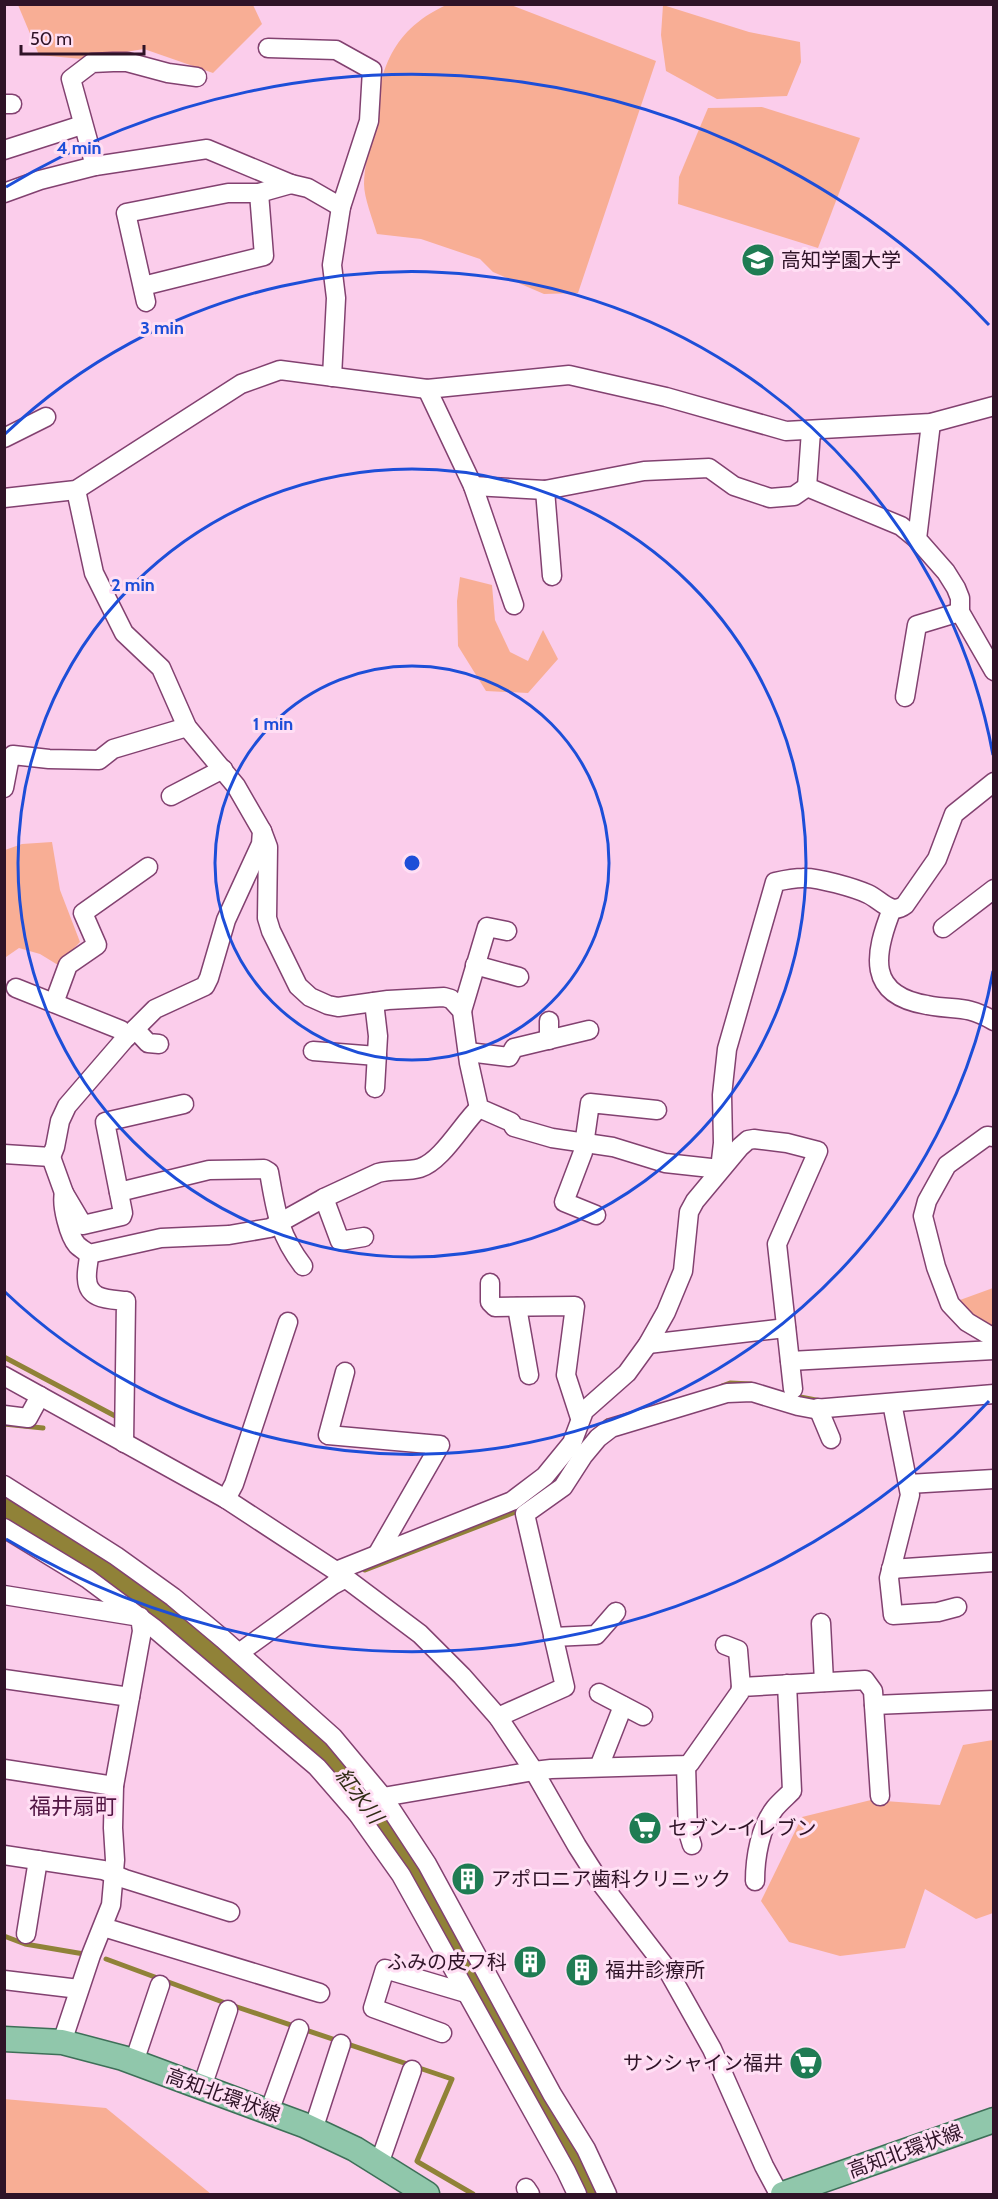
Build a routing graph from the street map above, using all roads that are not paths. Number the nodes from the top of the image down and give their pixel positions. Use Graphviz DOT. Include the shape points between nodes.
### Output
graph roads {
  1 [pos="268,48"];
  2 [pos="197,77"];
  3 [pos="82,125"];
  4 [pos="4,150"];
  5 [pos="95,165"];
  6 [pos="291,184"];
  7 [pos="4,193"];
  8 [pos="259,193"];
  9 [pos="341,207"];
  10 [pos="332,377"];
  11 [pos="427,388"];
  12 [pos="993,406"];
  13 [pos="46,417"];
  14 [pos="931,423"];
  15 [pos="811,431"];
  16 [pos="4,438"];
  17 [pos="473,486"];
  18 [pos="807,487"];
  19 [pos="76,490"];
  20 [pos="545,490"];
  21 [pos="4,498"];
  22 [pos="917,539"];
  23 [pos="552,576"];
  24 [pos="514,605"];
  25 [pos="960,612"];
  26 [pos="993,671"];
  27 [pos="905,696"];
  28 [pos="187,727"];
  29 [pos="223,769"];
  30 [pos="993,782"];
  31 [pos="4,788"];
  32 [pos="171,796"];
  33 [pos="261,831"];
  34 [pos="148,867"];
  35 [pos="993,889"];
  36 [pos="892,909"];
  37 [pos="943,928"];
  38 [pos="507,931"];
  39 [pos="475,964"];
  40 [pos="519,977"];
  41 [pos="16,988"];
  42 [pos="374,1002"];
  43 [pos="54,1003"];
  44 [pos="462,1011"];
  45 [pos="549,1021"];
  46 [pos="993,1021"];
  47 [pos="589,1030"];
  48 [pos="131,1033"];
  49 [pos="549,1040"];
  50 [pos="159,1044"];
  51 [pos="312,1051"];
  52 [pos="468,1052"];
  53 [pos="377,1056"];
  54 [pos="375,1088"];
  55 [pos="184,1104"];
  56 [pos="479,1108"];
  57 [pos="657,1110"];
  58 [pos="993,1137"];
  59 [pos="585,1143"];
  60 [pos="4,1154"];
  61 [pos="51,1157"];
  62 [pos="720,1168"];
  63 [pos="119,1192"];
  64 [pos="64,1193"];
  65 [pos="324,1198"];
  66 [pos="596,1215"];
  67 [pos="278,1222"];
  68 [pos="364,1237"];
  69 [pos="89,1254"];
  70 [pos="303,1266"];
  71 [pos="490,1283"];
  72 [pos="517,1307"];
  73 [pos="288,1322"];
  74 [pos="786,1328"];
  75 [pos="993,1338"];
  76 [pos="648,1344"];
  77 [pos="993,1350"];
  78 [pos="790,1361"];
  79 [pos="345,1372"];
  80 [pos="529,1375"];
  81 [pos="4,1376"];
  82 [pos="793,1389"];
  83 [pos="993,1394"];
  84 [pos="40,1396"];
  85 [pos="892,1403"];
  86 [pos="818,1408"];
  87 [pos="4,1415"];
  88 [pos="580,1418"];
  89 [pos="831,1439"];
  90 [pos="124,1443"];
  91 [pos="993,1479"];
  92 [pos="908,1484"];
  93 [pos="4,1485"];
  94 [pos="226,1499"];
  95 [pos="4,1527"];
  96 [pos="378,1553"];
  97 [pos="993,1562"];
  98 [pos="891,1569"];
  99 [pos="340,1575"];
  100 [pos="4,1594"];
  101 [pos="957,1607"];
  102 [pos="616,1612"];
  103 [pos="140,1617"];
  104 [pos="821,1623"];
  105 [pos="554,1637"];
  106 [pos="725,1645"];
  107 [pos="238,1653"];
  108 [pos="4,1679"];
  109 [pos="825,1682"];
  110 [pos="787,1684"];
  111 [pos="741,1687"];
  112 [pos="599,1693"];
  113 [pos="130,1697"];
  114 [pos="993,1700"];
  115 [pos="874,1705"];
  116 [pos="623,1706"];
  117 [pos="643,1716"];
  118 [pos="498,1717"];
  119 [pos="686,1765"];
  120 [pos="599,1767"];
  121 [pos="4,1769"];
  122 [pos="534,1771"];
  123 [pos="114,1785"];
  124 [pos="880,1796"];
  125 [pos="381,1798"];
  126 [pos="359,1812"];
  127 [pos="692,1845"];
  128 [pos="4,1855"];
  129 [pos="38,1860"];
  130 [pos="114,1874"];
  131 [pos="755,1881"];
  132 [pos="231,1912"];
  133 [pos="103,1927"];
  134 [pos="26,1934"];
  135 [pos="4,1980"];
  136 [pos="160,1984"];
  137 [pos="79,1989"];
  138 [pos="321,1993"];
  139 [pos="466,1993"];
  140 [pos="228,2010"];
  141 [pos="299,2029"];
  142 [pos="442,2033"];
  143 [pos="4,2039"];
  144 [pos="62,2042"];
  145 [pos="341,2044"];
  146 [pos="134,2062"];
  147 [pos="412,2070"];
  148 [pos="202,2087"];
  149 [pos="269,2112"];
  150 [pos="993,2120"];
  151 [pos="313,2130"];
  152 [pos="379,2164"];
  153 [pos="428,2194"];
  154 [pos="577,2194"];
  155 [pos="607,2194"];
  156 [pos="781,2194"];
  1 -- 9 [label="street" via="336,50 372,70 369,121"];
  2 -- 3 [label="street" via="168,74 127,62 92,63 71,79"];
  3 -- 4 [label="street"];
  3 -- 5 [label="street"];
  5 -- 6 [label="street" via="207,148"];
  5 -- 7 [label="street"];
  6 -- 8 [label="street"];
  6 -- 9 [label="street" via="308,188"];
  8 -- 8 [label="street" via="264,256 144,294 126,213 228,193"];
  9 -- 10 [label="street" via="332,265 336,298"];
  10 -- 11 [label="street"];
  10 -- 19 [label="street" via="280,369 241,384"];
  11 -- 15 [label="street" via="569,375 786,431"];
  11 -- 17 [label="street"];
  12 -- 14 [label="street"];
  13 -- 16 [label="street"];
  14 -- 15 [label="street"];
  14 -- 22 [label="street"];
  15 -- 18 [label="street"];
  17 -- 20 [label="street"];
  17 -- 24 [label="street"];
  18 -- 20 [label="street" via="794,496 770,498 734,486 709,468 644,471"];
  18 -- 22 [label="street" via="901,526"];
  19 -- 21 [label="street"];
  19 -- 28 [label="street" via="97,581 124,633 161,668"];
  20 -- 23 [label="street"];
  22 -- 25 [label="street" via="956,588"];
  25 -- 26 [label="street"];
  25 -- 27 [label="street" via="918,625"];
  28 -- 29 [label="street"];
  28 -- 31 [label="street" via="113,749 99,760 13,755"];
  29 -- 32 [label="street"];
  29 -- 33 [label="street"];
  30 -- 36 [label="street" via="954,814 937,859 905,904"];
  33 -- 42 [label="street" via="268,847 267,918 298,986 328,1005"];
  33 -- 48 [label="street" via="259,851 226,921 205,986 155,1009"];
  34 -- 43 [label="street" via="83,913 97,945 68,965"];
  35 -- 37 [label="street"];
  36 -- 46 [label="street" via="879,947 879,971 891,989 919,1004 965,1008"];
  36 -- 62 [label="street" via="869,894 805,877 775,882 727,1049"];
  38 -- 39 [label="street" via="487,927"];
  39 -- 40 [label="street"];
  39 -- 44 [label="street"];
  41 -- 43 [label="street"];
  42 -- 44 [label="street" via="444,997"];
  42 -- 53 [label="street"];
  43 -- 48 [label="street"];
  44 -- 52 [label="street"];
  45 -- 49 [label="street"];
  47 -- 49 [label="street"];
  48 -- 50 [label="street" via="148,1043"];
  48 -- 61 [label="street" via="67,1106"];
  49 -- 52 [label="street" via="514,1048 508,1057"];
  51 -- 53 [label="street"];
  52 -- 56 [label="street"];
  53 -- 54 [label="street"];
  55 -- 63 [label="street" via="105,1122"];
  56 -- 59 [label="street" via="532,1133"];
  56 -- 65 [label="street" via="434,1161 420,1168 378,1173"];
  57 -- 59 [label="street" via="590,1103"];
  58 -- 75 [label="street" via="987,1136 947,1165 927,1200 923,1216 950,1304 967,1322"];
  59 -- 62 [label="street" via="665,1163"];
  59 -- 66 [label="street" via="556,1200"];
  60 -- 61 [label="street"];
  61 -- 64 [label="street"];
  62 -- 74 [label="street" via="748,1140 787,1143 818,1151 777,1244"];
  62 -- 76 [label="street" via="689,1212 682,1271"];
  63 -- 64 [label="street" via="122,1216 83,1225"];
  63 -- 67 [label="street" via="209,1170 264,1169 269,1172"];
  64 -- 69 [label="street" via="62,1201 71,1236"];
  65 -- 67 [label="street"];
  65 -- 68 [label="street" via="340,1241"];
  67 -- 69 [label="street" via="270,1228 229,1235 161,1238"];
  67 -- 70 [label="street"];
  69 -- 90 [label="street" via="89,1289 98,1297 126,1301"];
  71 -- 72 [label="street" via="490,1302 495,1307"];
  72 -- 80 [label="street"];
  72 -- 88 [label="street" via="575,1306 566,1376"];
  73 -- 94 [label="street"];
  74 -- 76 [label="street"];
  74 -- 78 [label="street"];
  76 -- 88 [label="street" via="627,1373"];
  77 -- 78 [label="street"];
  78 -- 82 [label="street"];
  79 -- 96 [label="street" via="328,1435 440,1445"];
  81 -- 84 [label="street"];
  83 -- 85 [label="street"];
  84 -- 87 [label="street" via="28,1418"];
  84 -- 90 [label="street"];
  85 -- 86 [label="street"];
  85 -- 92 [label="street"];
  86 -- 89 [label="street"];
  86 -- 105 [label="street" via="752,1392 727,1393 611,1428 598,1438 563,1487 525,1514"];
  88 -- 96 [label="street" via="572,1443 561,1457 545,1476 512,1501"];
  90 -- 94 [label="street"];
  91 -- 92 [label="street"];
  92 -- 98 [label="street" via="910,1495"];
  93 -- 107 [label="street" via="117,1556"];
  94 -- 99 [label="street"];
  95 -- 103 [label="street"];
  96 -- 99 [label="street"];
  97 -- 98 [label="street"];
  98 -- 101 [label="street" via="893,1615"];
  99 -- 107 [label="street" via="333,1585"];
  99 -- 118 [label="street" via="420,1634"];
  100 -- 103 [label="street"];
  102 -- 105 [label="street" via="596,1635"];
  103 -- 113 [label="street" via="142,1630"];
  103 -- 126 [label="street" via="317,1767"];
  104 -- 109 [label="street"];
  105 -- 118 [label="street" via="565,1687"];
  106 -- 111 [label="street" via="738,1650"];
  107 -- 125 [label="street" via="333,1737"];
  108 -- 113 [label="street"];
  109 -- 110 [label="street"];
  109 -- 115 [label="street" via="865,1680 873,1691"];
  110 -- 111 [label="street"];
  110 -- 131 [label="street" via="792,1791 774,1810 759,1842"];
  111 -- 119 [label="street"];
  112 -- 116 [label="street"];
  113 -- 123 [label="street"];
  114 -- 115 [label="street"];
  115 -- 124 [label="street"];
  116 -- 117 [label="street"];
  116 -- 120 [label="street"];
  118 -- 122 [label="street"];
  119 -- 120 [label="street"];
  119 -- 127 [label="street" via="688,1832"];
  120 -- 122 [label="street"];
  121 -- 123 [label="street"];
  122 -- 125 [label="street"];
  122 -- 156 [label="street" via="600,1882 668,1969 712,2049 764,2166"];
  123 -- 130 [label="street"];
  125 -- 126 [label="street"];
  125 -- 155 [label="street" via="427,1864 552,2094 586,2148"];
  126 -- 139 [label="street" via="401,1875"];
  128 -- 129 [label="street"];
  129 -- 130 [label="street"];
  129 -- 134 [label="street"];
  130 -- 132 [label="street"];
  130 -- 133 [label="street" via="111,1905"];
  133 -- 137 [label="street"];
  133 -- 138 [label="street" via="272,1987"];
  135 -- 137 [label="street"];
  136 -- 146 [label="street"];
  137 -- 144 [label="street"];
  139 -- 142 [label="street" via="377,1966 373,2008"];
  139 -- 154 [label="street"];
  140 -- 148 [label="street"];
  141 -- 149 [label="street"];
  143 -- 144 [label="main road, 高知北環状線"];
  144 -- 146 [label="main road, 高知北環状線"];
  145 -- 151 [label="street"];
  146 -- 148 [label="main road, 高知北環状線"];
  147 -- 152 [label="street"];
  148 -- 149 [label="main road, 高知北環状線"];
  149 -- 151 [label="main road, 高知北環状線"];
  150 -- 156 [label="main road, 高知北環状線"];
  151 -- 152 [label="main road, 高知北環状線"];
  152 -- 153 [label="main road, 高知北環状線"];
}
